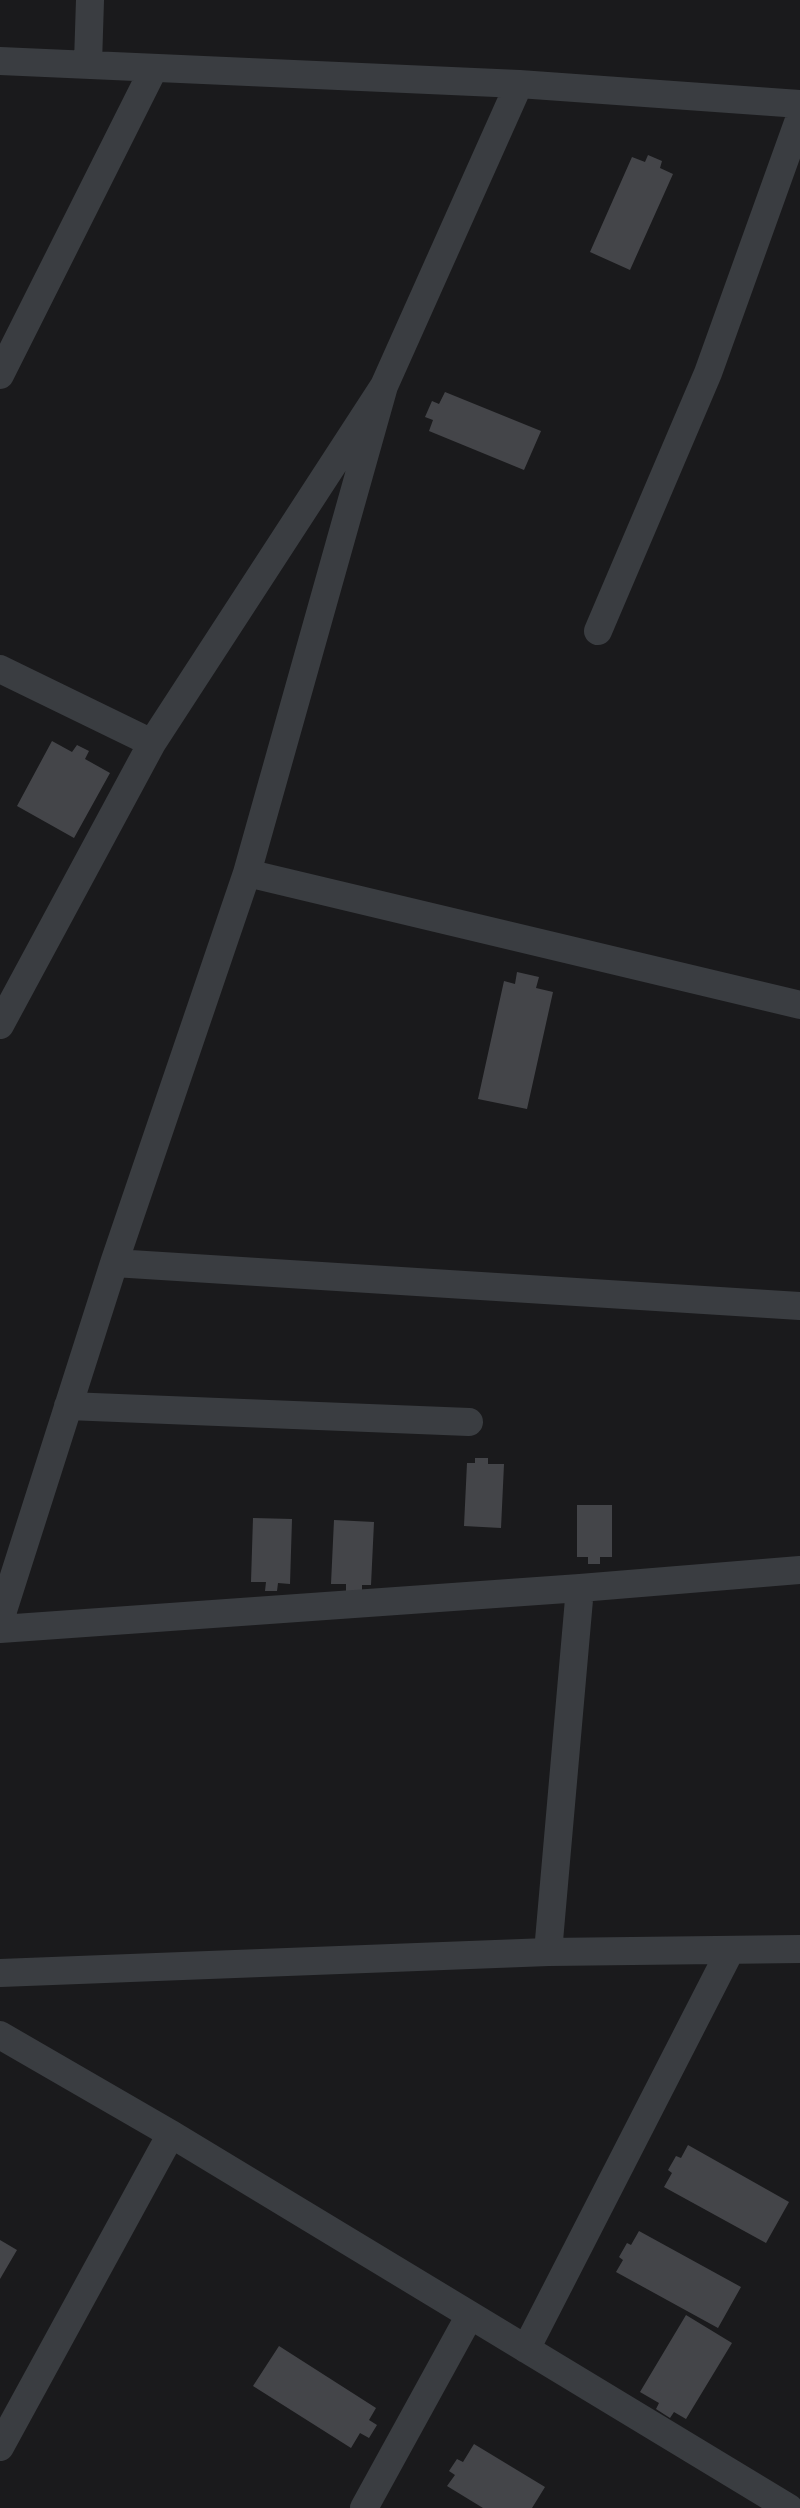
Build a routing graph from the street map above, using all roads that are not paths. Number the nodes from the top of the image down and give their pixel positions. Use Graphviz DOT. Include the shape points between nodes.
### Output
graph roads {
  1 [pos="90,0"];
  2 [pos="0,61"];
  3 [pos="88,63"];
  4 [pos="154,68"];
  5 [pos="519,84"];
  6 [pos="800,104"];
  7 [pos="800,117"];
  8 [pos="0,375"];
  9 [pos="384,386"];
  10 [pos="598,631"];
  11 [pos="0,669"];
  12 [pos="152,743"];
  13 [pos="247,873"];
  14 [pos="800,1005"];
  15 [pos="0,1025"];
  16 [pos="114,1263"];
  17 [pos="800,1306"];
  18 [pos="68,1406"];
  19 [pos="469,1422"];
  20 [pos="800,1570"];
  21 [pos="580,1588"];
  22 [pos="0,1620"];
  23 [pos="0,1629"];
  24 [pos="800,1949"];
  25 [pos="730,1951"];
  26 [pos="548,1952"];
  27 [pos="0,1973"];
  28 [pos="0,2034"];
  29 [pos="172,2134"];
  30 [pos="470,2315"];
  31 [pos="526,2349"];
  32 [pos="2,2439"];
  33 [pos="364,2508"];
  34 [pos="789,2508"];
  1 -- 3 [label="street"];
  2 -- 3 [label="street"];
  3 -- 4 [label="street"];
  4 -- 5 [label="street"];
  4 -- 8 [label="street"];
  5 -- 6 [label="street"];
  5 -- 9 [label="street"];
  7 -- 10 [label="street" via="708,373"];
  9 -- 12 [label="street"];
  9 -- 13 [label="street"];
  11 -- 12 [label="street"];
  12 -- 15 [label="street"];
  13 -- 14 [label="street"];
  13 -- 16 [label="street"];
  16 -- 17 [label="street"];
  16 -- 18 [label="street"];
  18 -- 19 [label="street"];
  18 -- 22 [label="street"];
  20 -- 21 [label="street"];
  21 -- 23 [label="street"];
  21 -- 26 [label="street"];
  24 -- 25 [label="street"];
  25 -- 26 [label="street"];
  25 -- 31 [label="street"];
  26 -- 27 [label="street"];
  28 -- 29 [label="street"];
  29 -- 30 [label="street"];
  29 -- 32 [label="street"];
  30 -- 31 [label="street"];
  30 -- 33 [label="street"];
  31 -- 34 [label="street"];
}
